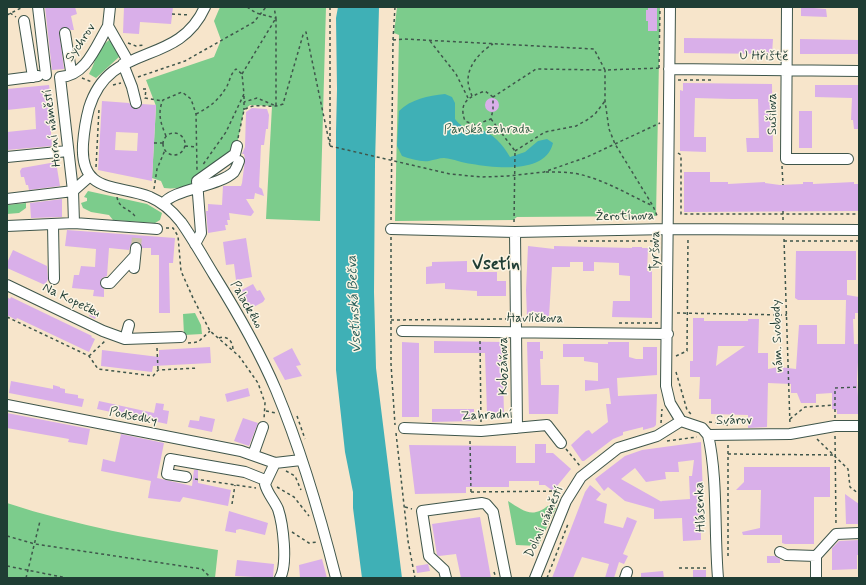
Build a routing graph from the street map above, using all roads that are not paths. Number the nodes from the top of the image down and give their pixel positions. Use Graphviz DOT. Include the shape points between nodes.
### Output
graph roads {
  1 [pos="38,7"];
  2 [pos="110,7"];
  3 [pos="205,7"];
  4 [pos="670,7"];
  5 [pos="787,7"];
  6 [pos="22,20"];
  7 [pos="108,26"];
  8 [pos="65,33"];
  9 [pos="125,63"];
  10 [pos="668,69"];
  11 [pos="785,71"];
  12 [pos="859,71"];
  13 [pos="75,74"];
  14 [pos="46,75"];
  15 [pos="33,77"];
  16 [pos="60,77"];
  17 [pos="7,80"];
  18 [pos="134,92"];
  19 [pos="123,94"];
  20 [pos="136,103"];
  21 [pos="237,145"];
  22 [pos="68,151"];
  23 [pos="7,157"];
  24 [pos="848,159"];
  25 [pos="240,161"];
  26 [pos="93,173"];
  27 [pos="197,189"];
  28 [pos="73,191"];
  29 [pos="7,199"];
  30 [pos="163,204"];
  31 [pos="74,223"];
  32 [pos="53,225"];
  33 [pos="7,226"];
  34 [pos="157,229"];
  35 [pos="391,229"];
  36 [pos="669,229"];
  37 [pos="859,230"];
  38 [pos="515,232"];
  39 [pos="195,244"];
  40 [pos="134,268"];
  41 [pos="54,279"];
  42 [pos="106,283"];
  43 [pos="7,285"];
  44 [pos="129,325"];
  45 [pos="402,331"];
  46 [pos="517,332"];
  47 [pos="668,334"];
  48 [pos="181,337"];
  49 [pos="125,339"];
  50 [pos="7,405"];
  51 [pos="681,421"];
  52 [pos="859,426"];
  53 [pos="263,427"];
  54 [pos="404,428"];
  55 [pos="516,428"];
  56 [pos="704,436"];
  57 [pos="562,443"];
  58 [pos="253,455"];
  59 [pos="301,460"];
  60 [pos="279,463"];
  61 [pos="186,477"];
  62 [pos="263,485"];
  63 [pos="859,533"];
  64 [pos="780,552"];
  65 [pos="816,556"];
  66 [pos="280,578"];
  67 [pos="336,578"];
  68 [pos="446,578"];
  69 [pos="506,578"];
  70 [pos="535,578"];
  71 [pos="718,578"];
  72 [pos="816,578"];
  1 -- 14 [label="street"];
  2 -- 7 [label="street, Sychrov"];
  3 -- 9 [label="street" via="194,26 182,37 163,49"];
  4 -- 10 [label="street, Tyršova"];
  5 -- 11 [label="street, Sušilova"];
  6 -- 15 [label="street"];
  7 -- 9 [label="street, Sychrov"];
  7 -- 13 [label="street, Sychrov" via="81,70"];
  8 -- 13 [label="street"];
  9 -- 18 [label="street, Sychrov"];
  9 -- 26 [label="street" via="103,80 95,103 86,118 83,146 85,167"];
  10 -- 11 [label="street, U Hřiště"];
  10 -- 36 [label="street, Tyršova"];
  11 -- 12 [label="street, U Hřiště"];
  11 -- 24 [label="street, Sušilova" via="786,159"];
  13 -- 16 [label="street, Horní náměstí"];
  14 -- 15 [label="street"];
  14 -- 16 [label="street"];
  15 -- 17 [label="street"];
  16 -- 22 [label="street, Horní náměstí"];
  18 -- 19 [label="street"];
  18 -- 20 [label="street, Sychrov"];
  21 -- 27 [label="street" via="235,154 197,181"];
  22 -- 23 [label="street"];
  22 -- 28 [label="street, Horní náměstí"];
  25 -- 27 [label="street" via="234,172"];
  26 -- 28 [label="street"];
  26 -- 30 [label="street, Palackého" via="102,185 148,197"];
  27 -- 30 [label="street" via="172,196"];
  27 -- 39 [label="street" via="201,233"];
  28 -- 29 [label="street"];
  28 -- 31 [label="street, Horní náměstí"];
  30 -- 39 [label="street, Palackého" via="177,218"];
  31 -- 32 [label="street"];
  31 -- 34 [label="street" via="137,232"];
  32 -- 33 [label="street"];
  32 -- 41 [label="street"];
  35 -- 38 [label="street, Žerotínova"];
  36 -- 37 [label="street, Žerotínova"];
  36 -- 38 [label="street, Žerotínova"];
  36 -- 47 [label="street, Tyršova"];
  38 -- 46 [label="street, Kobzáňova"];
  39 -- 59 [label="street, Palackého" via="261,358 276,390"];
  40 -- 42 [label="street" via="135,253 110,283"];
  43 -- 49 [label="street, Na Kopečku"];
  44 -- 49 [label="street"];
  45 -- 46 [label="street, Havlíčkova"];
  46 -- 47 [label="street, Havlíčkova"];
  46 -- 55 [label="street, Kobzáňova"];
  47 -- 51 [label="street, Tyršova" via="666,386 670,403"];
  48 -- 49 [label="street, Na Kopečku"];
  50 -- 58 [label="street, Podsedky"];
  51 -- 56 [label="street, Svárov" via="702,428"];
  51 -- 70 [label="street, Dolní náměstí" via="657,436 618,448 584,475 566,501"];
  52 -- 56 [label="street, Svárov" via="835,426 790,434"];
  53 -- 58 [label="street"];
  54 -- 55 [label="street, Zahradní" via="470,431"];
  55 -- 57 [label="street, Zahradní" via="547,425"];
  56 -- 71 [label="street, Hlásenka" via="712,453"];
  58 -- 60 [label="street, Podsedky"];
  59 -- 60 [label="street, Podsedky"];
  59 -- 67 [label="street, Palackého"];
  60 -- 62 [label="street"];
  61 -- 62 [label="street" via="167,474 170,459 245,472"];
  62 -- 66 [label="street" via="276,506 280,521 284,547 283,573"];
  63 -- 65 [label="street" via="836,534"];
  64 -- 65 [label="street" via="786,555 801,551"];
  65 -- 72 [label="street"];
  68 -- 69 [label="street" via="444,570 429,556 422,511 471,503 486,504 493,512"];
}
